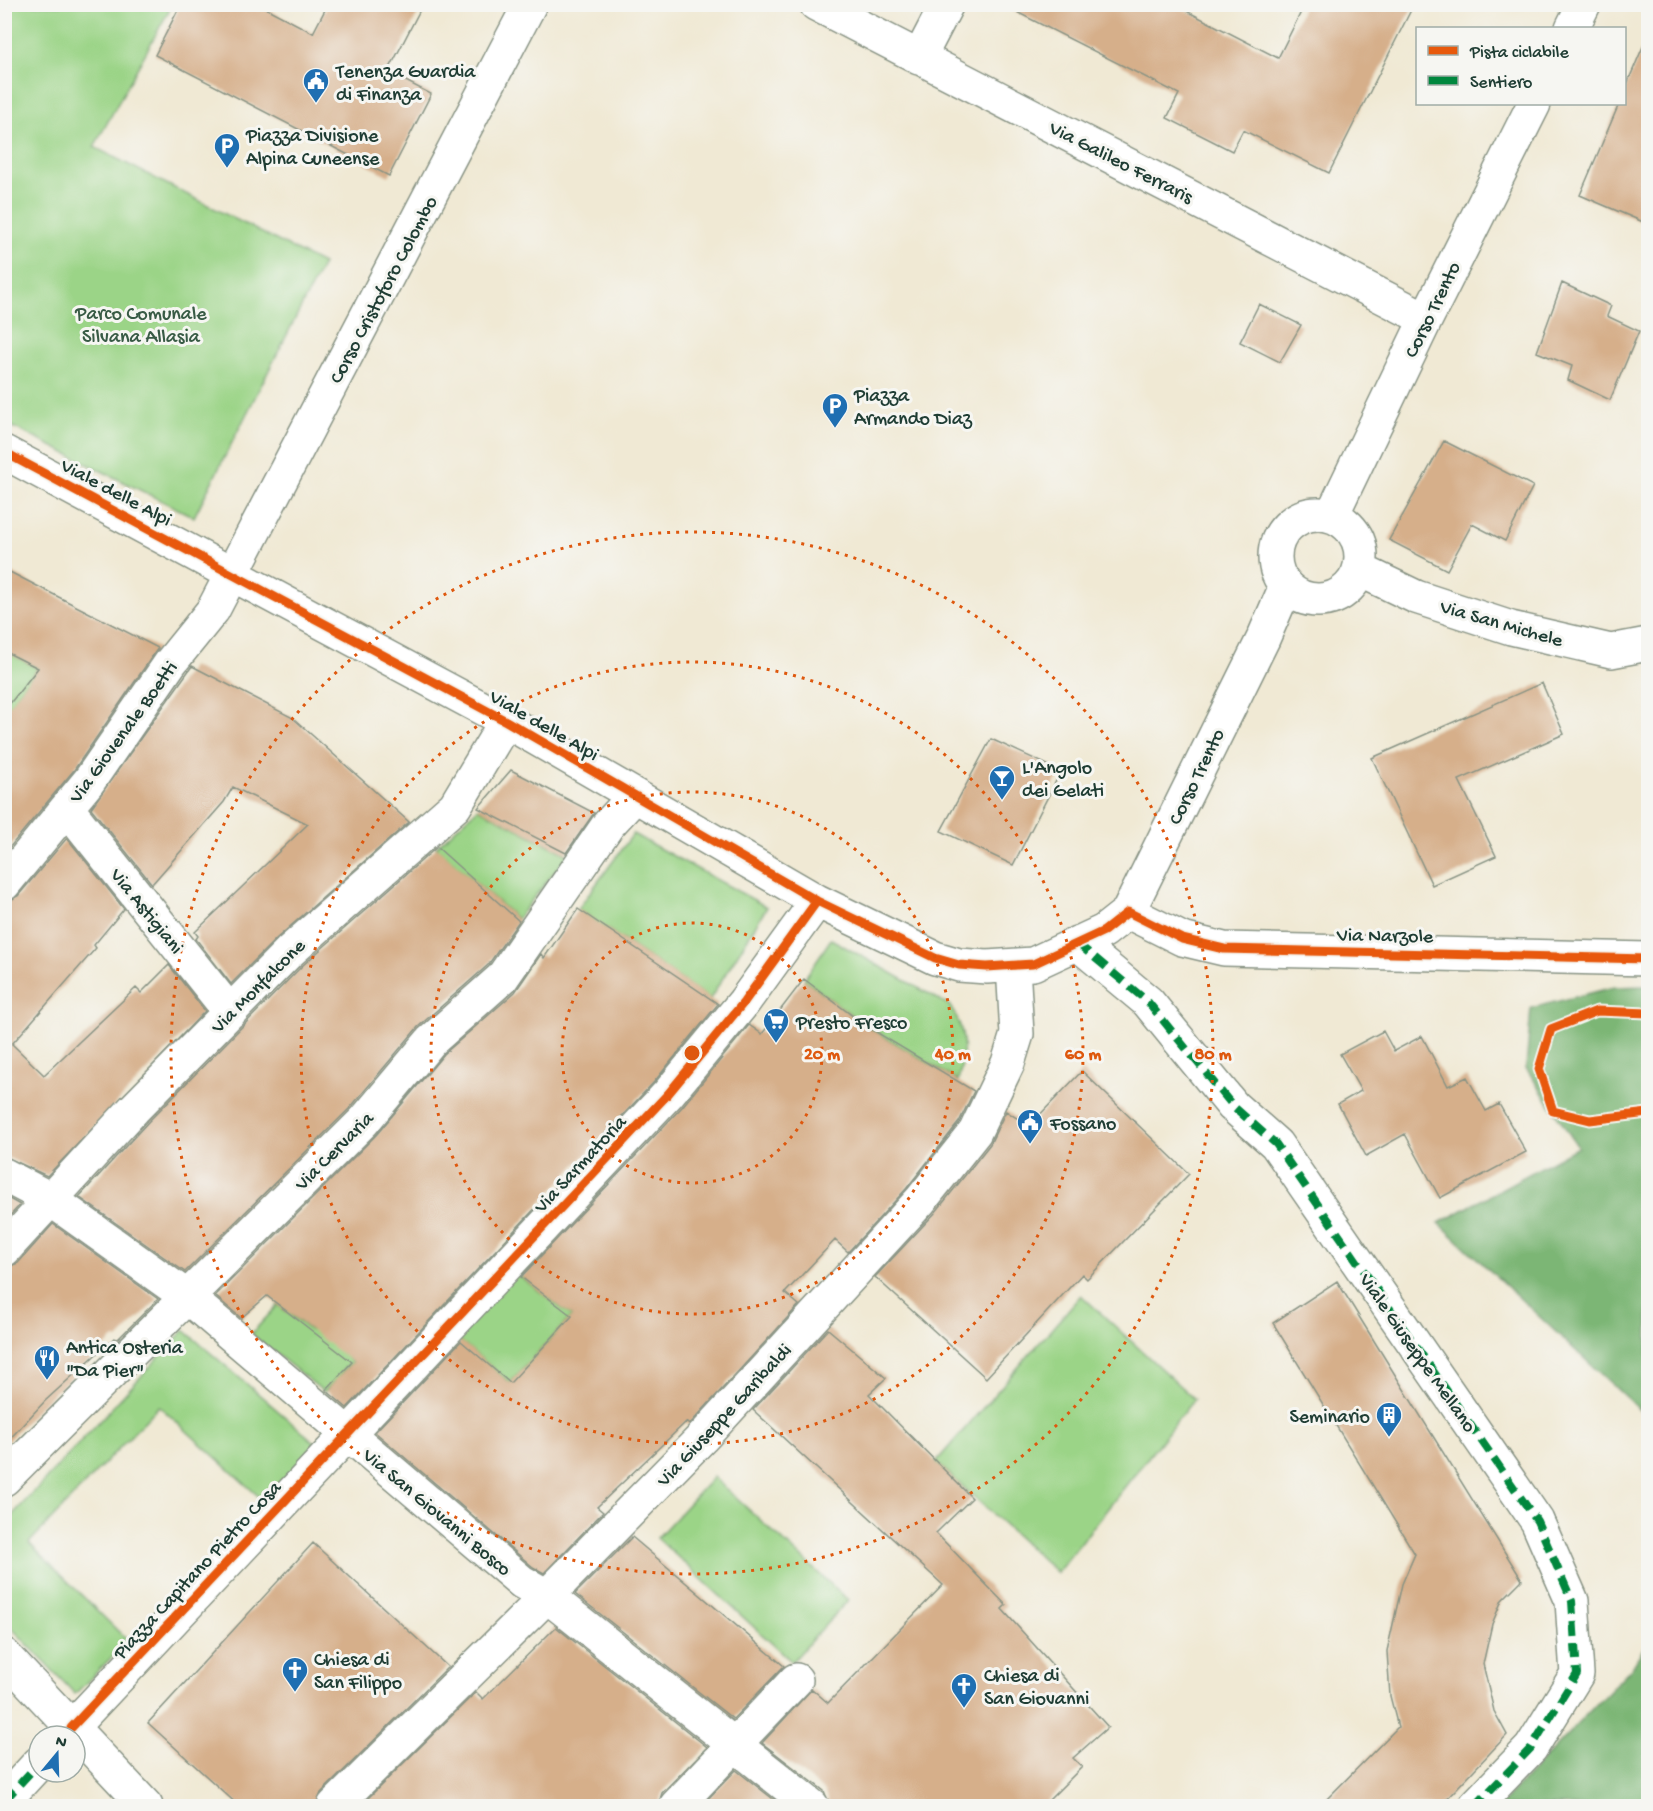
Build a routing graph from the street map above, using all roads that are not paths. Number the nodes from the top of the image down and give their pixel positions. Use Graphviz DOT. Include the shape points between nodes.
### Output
graph roads {
  1 [pos="530,4"];
  2 [pos="816,4"];
  3 [pos="947,4"];
  4 [pos="1584,4"];
  5 [pos="1572,27"];
  6 [pos="920,58"];
  7 [pos="1533,105"];
  8 [pos="1426,319"];
  9 [pos="4,452"];
  10 [pos="1332,515"];
  11 [pos="1360,570"];
  12 [pos="233,573"];
  13 [pos="1286,586"];
  14 [pos="1648,644"];
  15 [pos="506,721"];
  16 [pos="634,797"];
  17 [pos="67,807"];
  18 [pos="4,884"];
  19 [pos="818,901"];
  20 [pos="1128,912"];
  21 [pos="1077,943"];
  22 [pos="1648,959"];
  23 [pos="1013,966"];
  24 [pos="230,1012"];
  25 [pos="4,1175"];
  26 [pos="50,1199"];
  27 [pos="4,1250"];
  28 [pos="186,1296"];
  29 [pos="348,1435"];
  30 [pos="4,1479"];
  31 [pos="547,1596"];
  32 [pos="4,1655"];
  33 [pos="796,1680"];
  34 [pos="62,1724"];
  35 [pos="75,1724"];
  36 [pos="734,1746"];
  37 [pos="87,1751"];
  38 [pos="27,1776"];
  39 [pos="4,1801"];
  40 [pos="146,1806"];
  41 [pos="334,1806"];
  42 [pos="676,1806"];
  43 [pos="812,1806"];
  44 [pos="1475,1806"];
  1 -- 12 [label="street, Corso Cristoforo Colombo"];
  2 -- 6 [label="street, Via Galileo Ferraris"];
  3 -- 6 [label="street"];
  4 -- 5 [label="street"];
  6 -- 8 [label="street, Via Galileo Ferraris"];
  7 -- 8 [label="street, Corso Trento"];
  8 -- 10 [label="street, Corso Trento"];
  9 -- 12 [label="street, Viale delle Alpi"];
  10 -- 11 [label="street" via="1353,531 1360,543"];
  10 -- 13 [label="street" via="1304,516 1281,533 1275,560"];
  11 -- 13 [label="street" via="1354,582 1334,598 1308,599"];
  11 -- 14 [label="street, Via San Michele" via="1416,597 1511,628 1611,651"];
  12 -- 15 [label="street, Viale delle Alpi"];
  12 -- 17 [label="street, Via Giovenale Boetti" via="213,610"];
  13 -- 20 [label="street, Corso Trento"];
  15 -- 16 [label="street, Viale delle Alpi"];
  15 -- 24 [label="street, Via Monfalcone" via="455,806 289,952"];
  16 -- 19 [label="street, Viale delle Alpi"];
  16 -- 28 [label="street, Via Cervaria" via="608,825 502,978 431,1041 364,1121"];
  17 -- 18 [label="street, Via Giovenale Boetti"];
  17 -- 24 [label="street, Via Astigiani"];
  19 -- 23 [label="street, Viale delle Alpi" via="935,958 959,965"];
  19 -- 29 [label="street, Via Sarmatoria" via="744,1002 668,1094"];
  20 -- 21 [label="street, Corso Trento" via="1104,931"];
  20 -- 22 [label="street, Via Narzole" via="1182,939 1224,949"];
  21 -- 23 [label="street, Viale delle Alpi" via="1033,964"];
  21 -- 44 [label="street, Viale Giuseppe Mellano" via="1148,1002 1233,1106 1276,1144 1537,1521 1572,1601 1577,1674 1531,1748"];
  23 -- 31 [label="street, Via Giuseppe Garibaldi" via="1017,1034 1008,1063 975,1132 896,1227 702,1438"];
  24 -- 26 [label="street, Via Monfalcone"];
  25 -- 26 [label="street, Via San Giovanni Bosco"];
  26 -- 27 [label="street, Via Monfalcone"];
  26 -- 28 [label="street, Via San Giovanni Bosco"];
  28 -- 29 [label="street, Via San Giovanni Bosco"];
  28 -- 30 [label="street, Via Cervaria"];
  29 -- 31 [label="street, Via San Giovanni Bosco" via="522,1582"];
  29 -- 35 [label="street, Piazza Capitano Pietro Cosa"];
  31 -- 36 [label="street, Via San Giovanni Bosco"];
  31 -- 41 [label="street, Via Giuseppe Garibaldi"];
  32 -- 34 [label="street" via="50,1702"];
  33 -- 36 [label="street"];
  36 -- 42 [label="street"];
  36 -- 43 [label="street, Via San Giovanni Bosco"];
  37 -- 40 [label="street"];
  38 -- 39 [label="street"];
}
